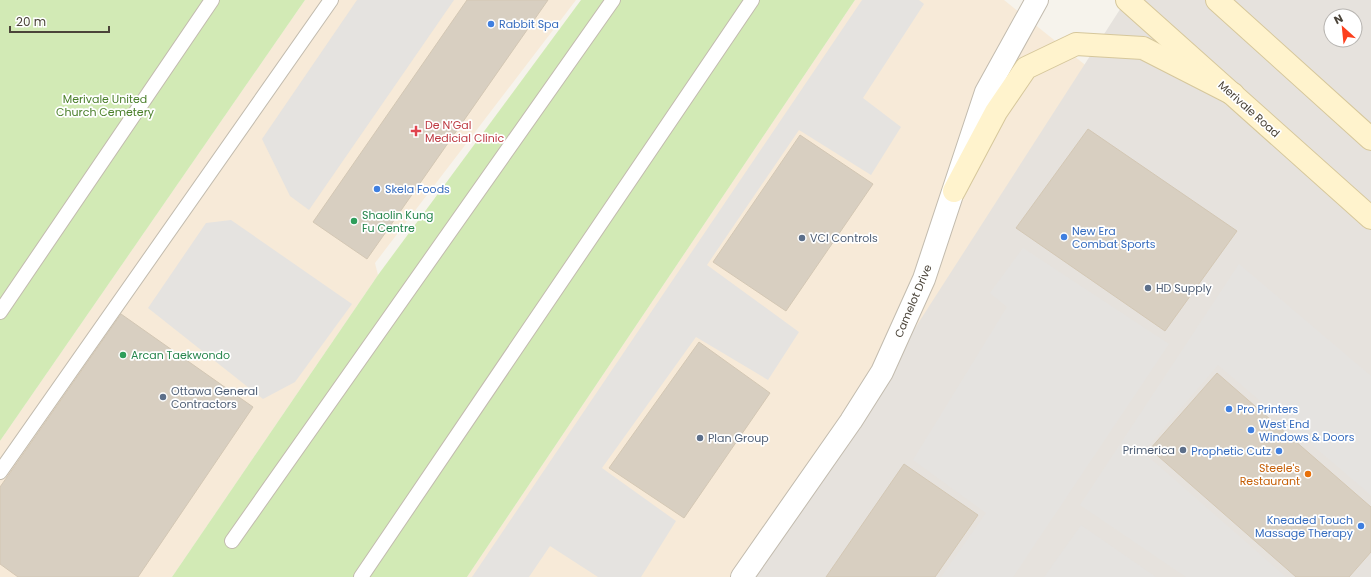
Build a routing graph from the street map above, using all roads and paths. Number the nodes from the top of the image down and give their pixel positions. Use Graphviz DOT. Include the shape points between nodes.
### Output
graph roads {
  1 [pos="212,0"];
  2 [pos="331,0"];
  3 [pos="613,0"];
  4 [pos="752,0"];
  5 [pos="1037,0"];
  6 [pos="1127,0"];
  7 [pos="1217,0"];
  8 [pos="1233,94"];
  9 [pos="1371,139"];
  10 [pos="954,191"];
  11 [pos="1371,218"];
  12 [pos="0,312"];
  13 [pos="0,472"];
  14 [pos="232,541"];
  15 [pos="361,577"];
  16 [pos="742,577"];
  1 -- 12 [label="lane"];
  2 -- 13 [label="lane"];
  3 -- 14 [label="lane"];
  4 -- 15 [label="lane"];
  5 -- 10 [label="street, Camelot Drive" via="986,92"];
  6 -- 8 [label="main road, Merivale Road"];
  7 -- 9 [label="main road"];
  8 -- 10 [label="main road" via="1143,48 1076,44 1026,68 996,112"];
  8 -- 11 [label="main road, Merivale Road"];
  10 -- 16 [label="street, Camelot Drive" via="924,279 882,372 851,421"];
}
